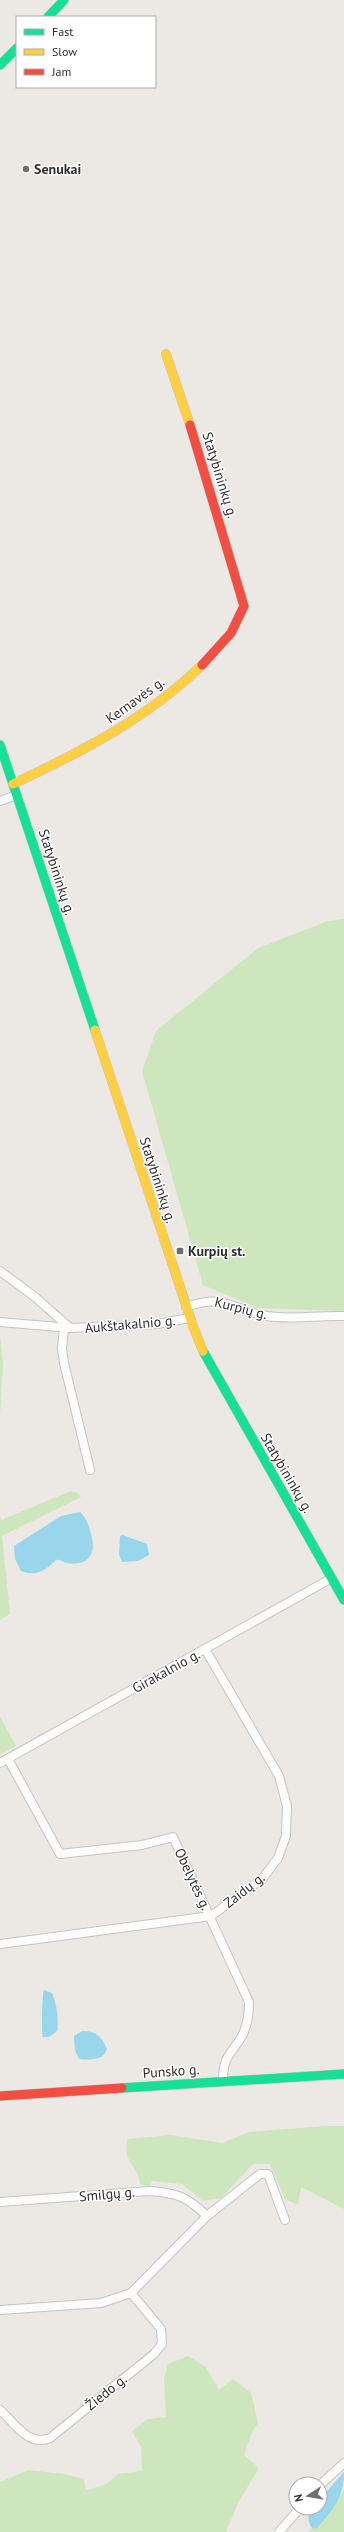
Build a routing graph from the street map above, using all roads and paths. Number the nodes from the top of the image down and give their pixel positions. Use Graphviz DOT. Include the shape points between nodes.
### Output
graph roads {
  1 [pos="64,0"];
  2 [pos="49,16"];
  3 [pos="16,49"];
  4 [pos="0,65"];
  5 [pos="166,354"];
  6 [pos="244,606"];
  7 [pos="0,745"];
  8 [pos="13,784"];
  9 [pos="17,795"];
  10 [pos="0,801"];
  11 [pos="0,1271"];
  12 [pos="186,1307"];
  13 [pos="344,1316"];
  14 [pos="190,1318"];
  15 [pos="0,1322"];
  16 [pos="67,1328"];
  17 [pos="90,1470"];
  18 [pos="332,1578"];
  19 [pos="344,1600"];
  20 [pos="205,1649"];
  21 [pos="8,1759"];
  22 [pos="0,1763"];
  23 [pos="210,1916"];
  24 [pos="0,1944"];
  25 [pos="344,2074"];
  26 [pos="223,2082"];
  27 [pos="0,2096"];
  28 [pos="0,2202"];
  29 [pos="207,2216"];
  30 [pos="286,2220"];
  31 [pos="131,2294"];
  32 [pos="0,2310"];
  33 [pos="0,2410"];
  34 [pos="344,2463"];
  35 [pos="328,2478"];
  36 [pos="293,2516"];
  37 [pos="279,2532"];
  1 -- 2 [label="street"];
  3 -- 4 [label="street"];
  5 -- 6 [label="street, Statybininkų g." via="200,456"];
  6 -- 8 [label="street, Kernavės g." via="241,620 229,636 198,669 159,701 118,730"];
  7 -- 8 [label="street, Statybininkų g."];
  8 -- 9 [label="street, Statybininkų g."];
  9 -- 10 [label="street"];
  9 -- 12 [label="street, Statybininkų g."];
  11 -- 16 [label="street, Aukštakalnio g." via="35,1297"];
  12 -- 13 [label="street, Kurpių g." via="205,1300 266,1316"];
  12 -- 14 [label="street, Statybininkų g."];
  14 -- 16 [label="street, Aukštakalnio g." via="157,1324"];
  14 -- 18 [label="street, Statybininkų g." via="209,1364"];
  15 -- 16 [label="street, Aukštakalnio g."];
  16 -- 17 [label="street" via="62,1349 64,1363"];
  18 -- 19 [label="street, Statybininkų g."];
  18 -- 20 [label="street, Girakalnio g."];
  20 -- 21 [label="street, Girakalnio g."];
  20 -- 23 [label="street, Zaidų g." via="279,1776 287,1806 286,1836 278,1858 263,1878"];
  21 -- 22 [label="street, Girakalnio g."];
  21 -- 23 [label="street, Obelytės g." via="60,1854 142,1845 173,1837"];
  23 -- 24 [label="street, Zaidų g."];
  23 -- 26 [label="street, Obelytės g." via="249,2002 248,2019 242,2036 223,2065"];
  25 -- 26 [label="street, Punsko g."];
  26 -- 27 [label="street, Punsko g."];
  28 -- 29 [label="street, Smilgų g." via="150,2191 172,2192 189,2199"];
  29 -- 30 [label="street" via="252,2178 268,2174"];
  29 -- 31 [label="street"];
  31 -- 32 [label="street" via="101,2303"];
  31 -- 33 [label="street, Žiedo g." via="161,2329 162,2344 154,2354 50,2438 42,2441 28,2437"];
  34 -- 35 [label="street"];
  36 -- 37 [label="street"];
}
